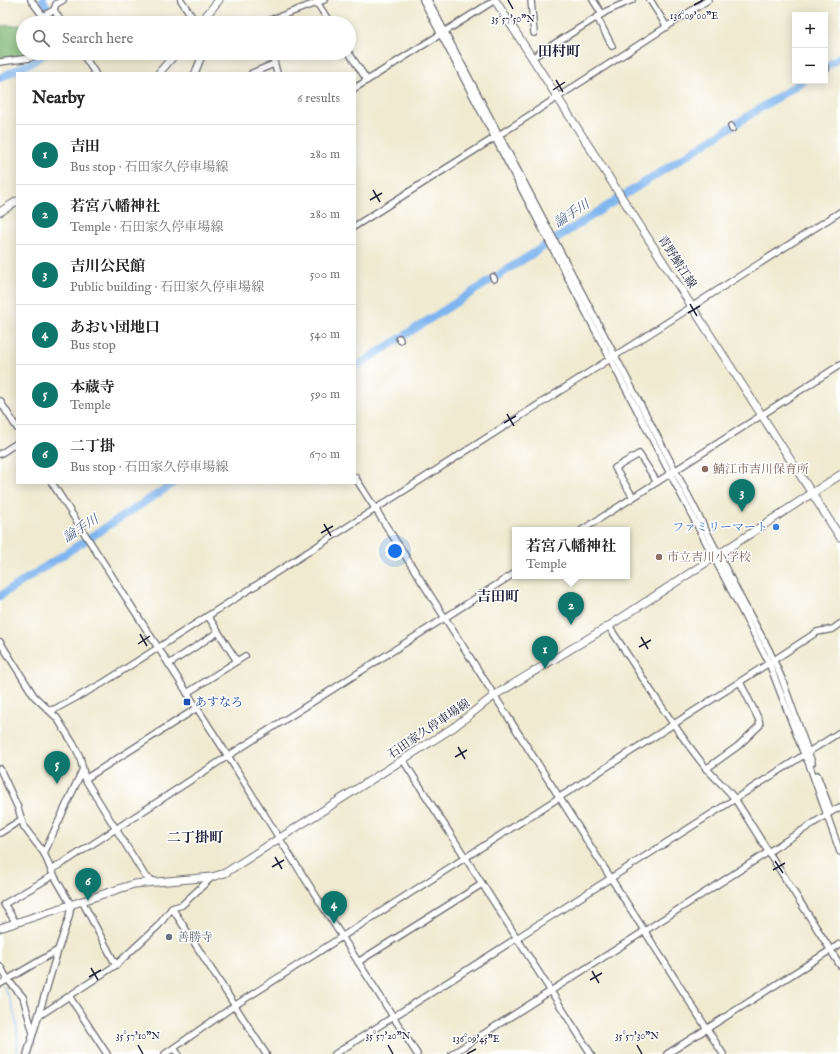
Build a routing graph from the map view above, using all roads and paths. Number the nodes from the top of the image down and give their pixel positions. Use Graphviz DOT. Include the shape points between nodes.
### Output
graph roads {
  1 [pos="31,0"];
  2 [pos="63,0"];
  3 [pos="181,0"];
  4 [pos="219,0"];
  5 [pos="324,0"];
  6 [pos="423,0"];
  7 [pos="428,0"];
  8 [pos="495,0"];
  9 [pos="532,0"];
  10 [pos="593,0"];
  11 [pos="632,0"];
  12 [pos="650,0"];
  13 [pos="708,0"];
  14 [pos="316,2"];
  15 [pos="54,10"];
  16 [pos="45,15"];
  17 [pos="599,15"];
  18 [pos="58,16"];
  19 [pos="191,16"];
  20 [pos="206,16"];
  21 [pos="282,16"];
  22 [pos="325,16"];
  23 [pos="667,27"];
  24 [pos="443,33"];
  25 [pos="534,33"];
  26 [pos="612,46"];
  27 [pos="533,57"];
  28 [pos="16,60"];
  29 [pos="87,60"];
  30 [pos="171,60"];
  31 [pos="201,60"];
  32 [pos="273,60"];
  33 [pos="354,60"];
  34 [pos="0,62"];
  35 [pos="274,64"];
  36 [pos="94,72"];
  37 [pos="160,72"];
  38 [pos="196,72"];
  39 [pos="254,72"];
  40 [pos="277,72"];
  41 [pos="367,80"];
  42 [pos="356,87"];
  43 [pos="557,97"];
  44 [pos="496,137"];
  45 [pos="16,202"];
  46 [pos="0,212"];
  47 [pos="840,212"];
  48 [pos="356,225"];
  49 [pos="692,307"];
  50 [pos="612,357"];
  51 [pos="840,365"];
  52 [pos="0,401"];
  53 [pos="762,415"];
  54 [pos="16,426"];
  55 [pos="16,444"];
  56 [pos="0,454"];
  57 [pos="673,472"];
  58 [pos="840,475"];
  59 [pos="356,479"];
  60 [pos="657,482"];
  61 [pos="53,484"];
  62 [pos="811,492"];
  63 [pos="633,497"];
  64 [pos="375,509"];
  65 [pos="587,527"];
  66 [pos="840,537"];
  67 [pos="716,555"];
  68 [pos="512,575"];
  69 [pos="208,616"];
  70 [pos="446,618"];
  71 [pos="612,624"];
  72 [pos="840,624"];
  73 [pos="218,632"];
  74 [pos="0,642"];
  75 [pos="158,648"];
  76 [pos="245,656"];
  77 [pos="237,661"];
  78 [pos="771,662"];
  79 [pos="169,664"];
  80 [pos="740,682"];
  81 [pos="187,693"];
  82 [pos="495,695"];
  83 [pos="197,708"];
  84 [pos="49,710"];
  85 [pos="674,723"];
  86 [pos="840,732"];
  87 [pos="806,753"];
  88 [pos="228,756"];
  89 [pos="403,760"];
  90 [pos="0,769"];
  91 [pos="706,769"];
  92 [pos="82,771"];
  93 [pos="85,779"];
  94 [pos="560,797"];
  95 [pos="735,799"];
  96 [pos="840,807"];
  97 [pos="829,813"];
  98 [pos="21,820"];
  99 [pos="117,829"];
  100 [pos="0,833"];
  101 [pos="279,838"];
  102 [pos="768,852"];
  103 [pos="840,852"];
  104 [pos="44,853"];
  105 [pos="466,858"];
  106 [pos="52,872"];
  107 [pos="212,877"];
  108 [pos="611,878"];
  109 [pos="155,882"];
  110 [pos="482,884"];
  111 [pos="82,901"];
  112 [pos="71,905"];
  113 [pos="172,908"];
  114 [pos="16,923"];
  115 [pos="0,928"];
  116 [pos="645,930"];
  117 [pos="342,937"];
  118 [pos="516,938"];
  119 [pos="840,944"];
  120 [pos="58,950"];
  121 [pos="831,950"];
  122 [pos="358,962"];
  123 [pos="840,964"];
  124 [pos="116,965"];
  125 [pos="0,966"];
  126 [pos="4,982"];
  127 [pos="551,991"];
  128 [pos="69,996"];
  129 [pos="234,1006"];
  130 [pos="39,1016"];
  131 [pos="393,1017"];
  132 [pos="707,1029"];
  133 [pos="33,1033"];
  134 [pos="174,1048"];
  135 [pos="27,1054"];
  136 [pos="107,1054"];
  137 [pos="165,1054"];
  138 [pos="178,1054"];
  139 [pos="266,1054"];
  140 [pos="335,1054"];
  141 [pos="417,1054"];
  142 [pos="452,1054"];
  143 [pos="591,1054"];
  144 [pos="667,1054"];
  145 [pos="723,1054"];
  1 -- 16 [label="street"];
  2 -- 15 [label="street" via="56,4"];
  3 -- 19 [label="street"];
  4 -- 20 [label="main road"];
  5 -- 14 [label="street"];
  6 -- 24 [label="street"];
  7 -- 24 [label="street"];
  8 -- 24 [label="street"];
  8 -- 27 [label="main road, 青野鯖江線"];
  9 -- 25 [label="street"];
  10 -- 17 [label="street"];
  11 -- 17 [label="street"];
  12 -- 23 [label="street"];
  13 -- 23 [label="street"];
  14 -- 21 [label="street"];
  14 -- 22 [label="street"];
  15 -- 16 [label="street"];
  15 -- 18 [label="street"];
  17 -- 26 [label="street"];
  17 -- 27 [label="street"];
  23 -- 43 [label="street"];
  24 -- 41 [label="street"];
  24 -- 44 [label="street"];
  27 -- 43 [label="main road, 青野鯖江線"];
  28 -- 34 [label="street"];
  29 -- 36 [label="street"];
  30 -- 37 [label="main road"];
  31 -- 38 [label="street"];
  32 -- 35 [label="street"];
  33 -- 41 [label="street"];
  35 -- 39 [label="street"];
  35 -- 40 [label="street"];
  41 -- 42 [label="street"];
  43 -- 44 [label="street"];
  43 -- 49 [label="main road, 青野鯖江線"];
  44 -- 48 [label="street"];
  44 -- 50 [label="street"];
  45 -- 46 [label="main road"];
  47 -- 49 [label="street"];
  49 -- 50 [label="street"];
  49 -- 53 [label="main road, 青野鯖江線"];
  50 -- 57 [label="street"];
  50 -- 64 [label="street"];
  51 -- 53 [label="street"];
  52 -- 54 [label="street"];
  53 -- 57 [label="street"];
  53 -- 62 [label="main road, 青野鯖江線"];
  55 -- 56 [label="street"];
  57 -- 60 [label="street"];
  57 -- 67 [label="street"];
  58 -- 62 [label="main road, 石田家久停車場線"];
  59 -- 64 [label="street"];
  60 -- 63 [label="street"];
  60 -- 63 [label="street" via="639,454 615,468"];
  61 -- 75 [label="street"];
  62 -- 66 [label="main road, 青野鯖江線"];
  62 -- 67 [label="main road, 石田家久停車場線"];
  63 -- 65 [label="street"];
  64 -- 69 [label="street"];
  64 -- 70 [label="street"];
  67 -- 71 [label="main road, 石田家久停車場線"];
  67 -- 78 [label="street"];
  68 -- 70 [label="street"];
  69 -- 73 [label="street"];
  69 -- 75 [label="street"];
  70 -- 82 [label="street"];
  70 -- 88 [label="street"];
  71 -- 82 [label="main road, 石田家久停車場線"];
  71 -- 85 [label="street" via="610,628"];
  72 -- 78 [label="street" via="817,632"];
  73 -- 77 [label="street"];
  73 -- 79 [label="street"];
  74 -- 84 [label="street" via="34,696"];
  75 -- 79 [label="street"];
  75 -- 84 [label="street" via="103,683"];
  76 -- 77 [label="street"];
  77 -- 81 [label="street"];
  78 -- 80 [label="street"];
  78 -- 87 [label="street"];
  79 -- 81 [label="street"];
  80 -- 85 [label="street"];
  80 -- 91 [label="street" via="760,725 738,746"];
  81 -- 83 [label="street"];
  82 -- 89 [label="main road, 石田家久停車場線" via="454,727"];
  82 -- 94 [label="street"];
  83 -- 88 [label="street"];
  83 -- 93 [label="street"];
  84 -- 92 [label="street" via="74,745 80,757"];
  85 -- 91 [label="street"];
  85 -- 94 [label="street"];
  86 -- 87 [label="street"];
  87 -- 95 [label="street"];
  87 -- 97 [label="street"];
  88 -- 99 [label="street"];
  88 -- 101 [label="street"];
  89 -- 101 [label="main road, 石田家久停車場線"];
  89 -- 105 [label="street"];
  90 -- 98 [label="street"];
  91 -- 95 [label="street"];
  92 -- 93 [label="street"];
  92 -- 104 [label="street"];
  93 -- 99 [label="street"];
  94 -- 105 [label="street"];
  94 -- 108 [label="street"];
  95 -- 102 [label="street"];
  95 -- 108 [label="street"];
  96 -- 97 [label="street"];
  97 -- 102 [label="street"];
  97 -- 103 [label="street"];
  98 -- 100 [label="street"];
  98 -- 104 [label="street" via="24,828"];
  99 -- 106 [label="street"];
  99 -- 109 [label="street" via="145,876"];
  101 -- 107 [label="main road, 石田家久停車場線" via="225,873"];
  101 -- 117 [label="street"];
  102 -- 116 [label="street"];
  102 -- 121 [label="street"];
  104 -- 106 [label="street"];
  105 -- 110 [label="street"];
  105 -- 117 [label="street"];
  106 -- 112 [label="street"];
  106 -- 114 [label="street" via="4,904"];
  107 -- 109 [label="main road, 石田家久停車場線"];
  107 -- 113 [label="street" via="182,905"];
  108 -- 116 [label="street"];
  108 -- 118 [label="street"];
  109 -- 111 [label="main road, 石田家久停車場線" via="134,884"];
  110 -- 118 [label="street"];
  110 -- 122 [label="street"];
  111 -- 112 [label="main road, 石田家久停車場線"];
  111 -- 124 [label="street"];
  112 -- 114 [label="main road, 石田家久停車場線"];
  112 -- 120 [label="street"];
  113 -- 124 [label="street" via="158,926"];
  113 -- 129 [label="street"];
  114 -- 115 [label="main road, 石田家久停車場線"];
  116 -- 127 [label="street"];
  116 -- 132 [label="street"];
  117 -- 122 [label="street"];
  117 -- 129 [label="street"];
  118 -- 127 [label="street"];
  118 -- 131 [label="street"];
  119 -- 121 [label="street"];
  120 -- 126 [label="street"];
  120 -- 130 [label="street"];
  121 -- 123 [label="street"];
  121 -- 132 [label="street"];
  122 -- 131 [label="street"];
  124 -- 128 [label="street"];
  125 -- 126 [label="street"];
  126 -- 133 [label="street" via="23,997"];
  127 -- 142 [label="street"];
  127 -- 143 [label="street"];
  128 -- 130 [label="street"];
  128 -- 136 [label="street"];
  129 -- 134 [label="street"];
  129 -- 139 [label="street"];
  130 -- 133 [label="street"];
  131 -- 140 [label="street"];
  131 -- 141 [label="street"];
  132 -- 144 [label="street"];
  132 -- 145 [label="street"];
  133 -- 135 [label="street"];
  134 -- 137 [label="street"];
  134 -- 138 [label="street"];
}
